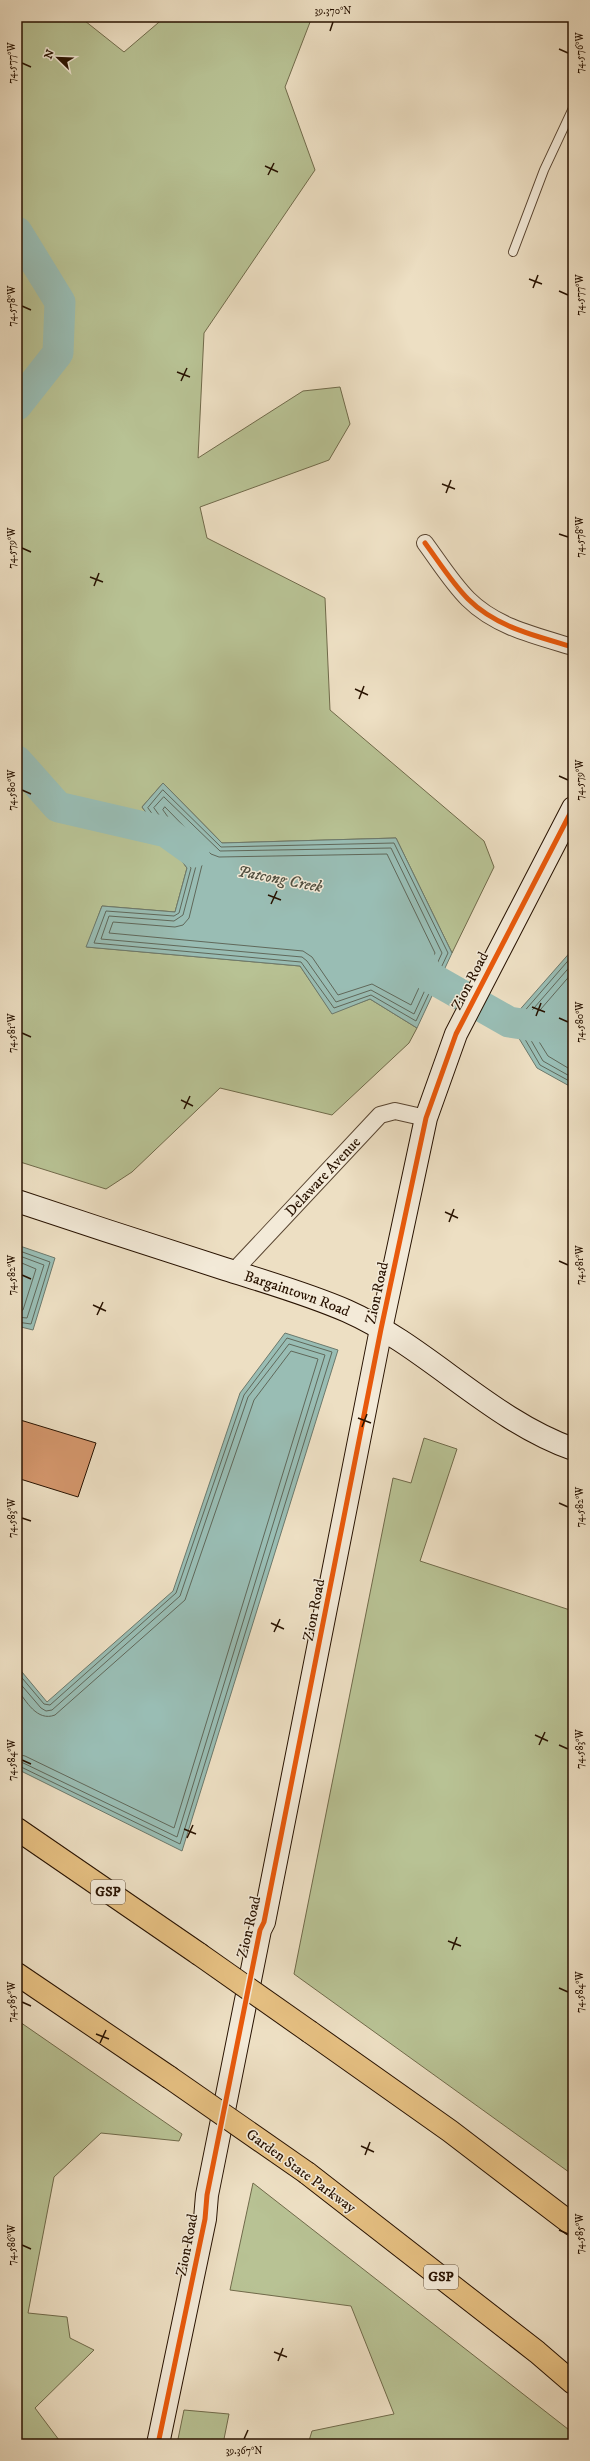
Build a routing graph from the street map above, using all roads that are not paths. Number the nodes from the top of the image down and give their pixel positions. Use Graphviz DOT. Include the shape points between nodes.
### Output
graph roads {
  1 [pos="573,108"];
  2 [pos="513,252"];
  3 [pos="425,544"];
  4 [pos="573,647"];
  5 [pos="573,808"];
  6 [pos="426,1118"];
  7 [pos="17,1201"];
  8 [pos="233,1272"];
  9 [pos="381,1329"];
  10 [pos="573,1449"];
  11 [pos="17,1829"];
  12 [pos="17,1974"];
  13 [pos="573,2225"];
  14 [pos="573,2383"];
  15 [pos="158,2444"];
  1 -- 2 [label="lane" via="544,170"];
  3 -- 4 [label="street" via="468,599 489,616 513,629"];
  5 -- 6 [label="street, Zion Road" via="464,1016 445,1059"];
  6 -- 8 [label="street, Delaware Avenue" via="395,1111 380,1116"];
  6 -- 9 [label="street, Zion Road"];
  7 -- 8 [label="street, Bargaintown Road"];
  8 -- 9 [label="street, Bargaintown Road" via="320,1301"];
  9 -- 10 [label="street, Bargaintown Road" via="511,1418"];
  9 -- 15 [label="street, Zion Road" via="264,1922 260,1930 208,2187 206,2219"];
  11 -- 13 [label="highway, GSP, bridge" via="450,2131"];
  12 -- 14 [label="highway, Garden State Parkway / GSP, bridge" via="307,2173 537,2352"];
}
